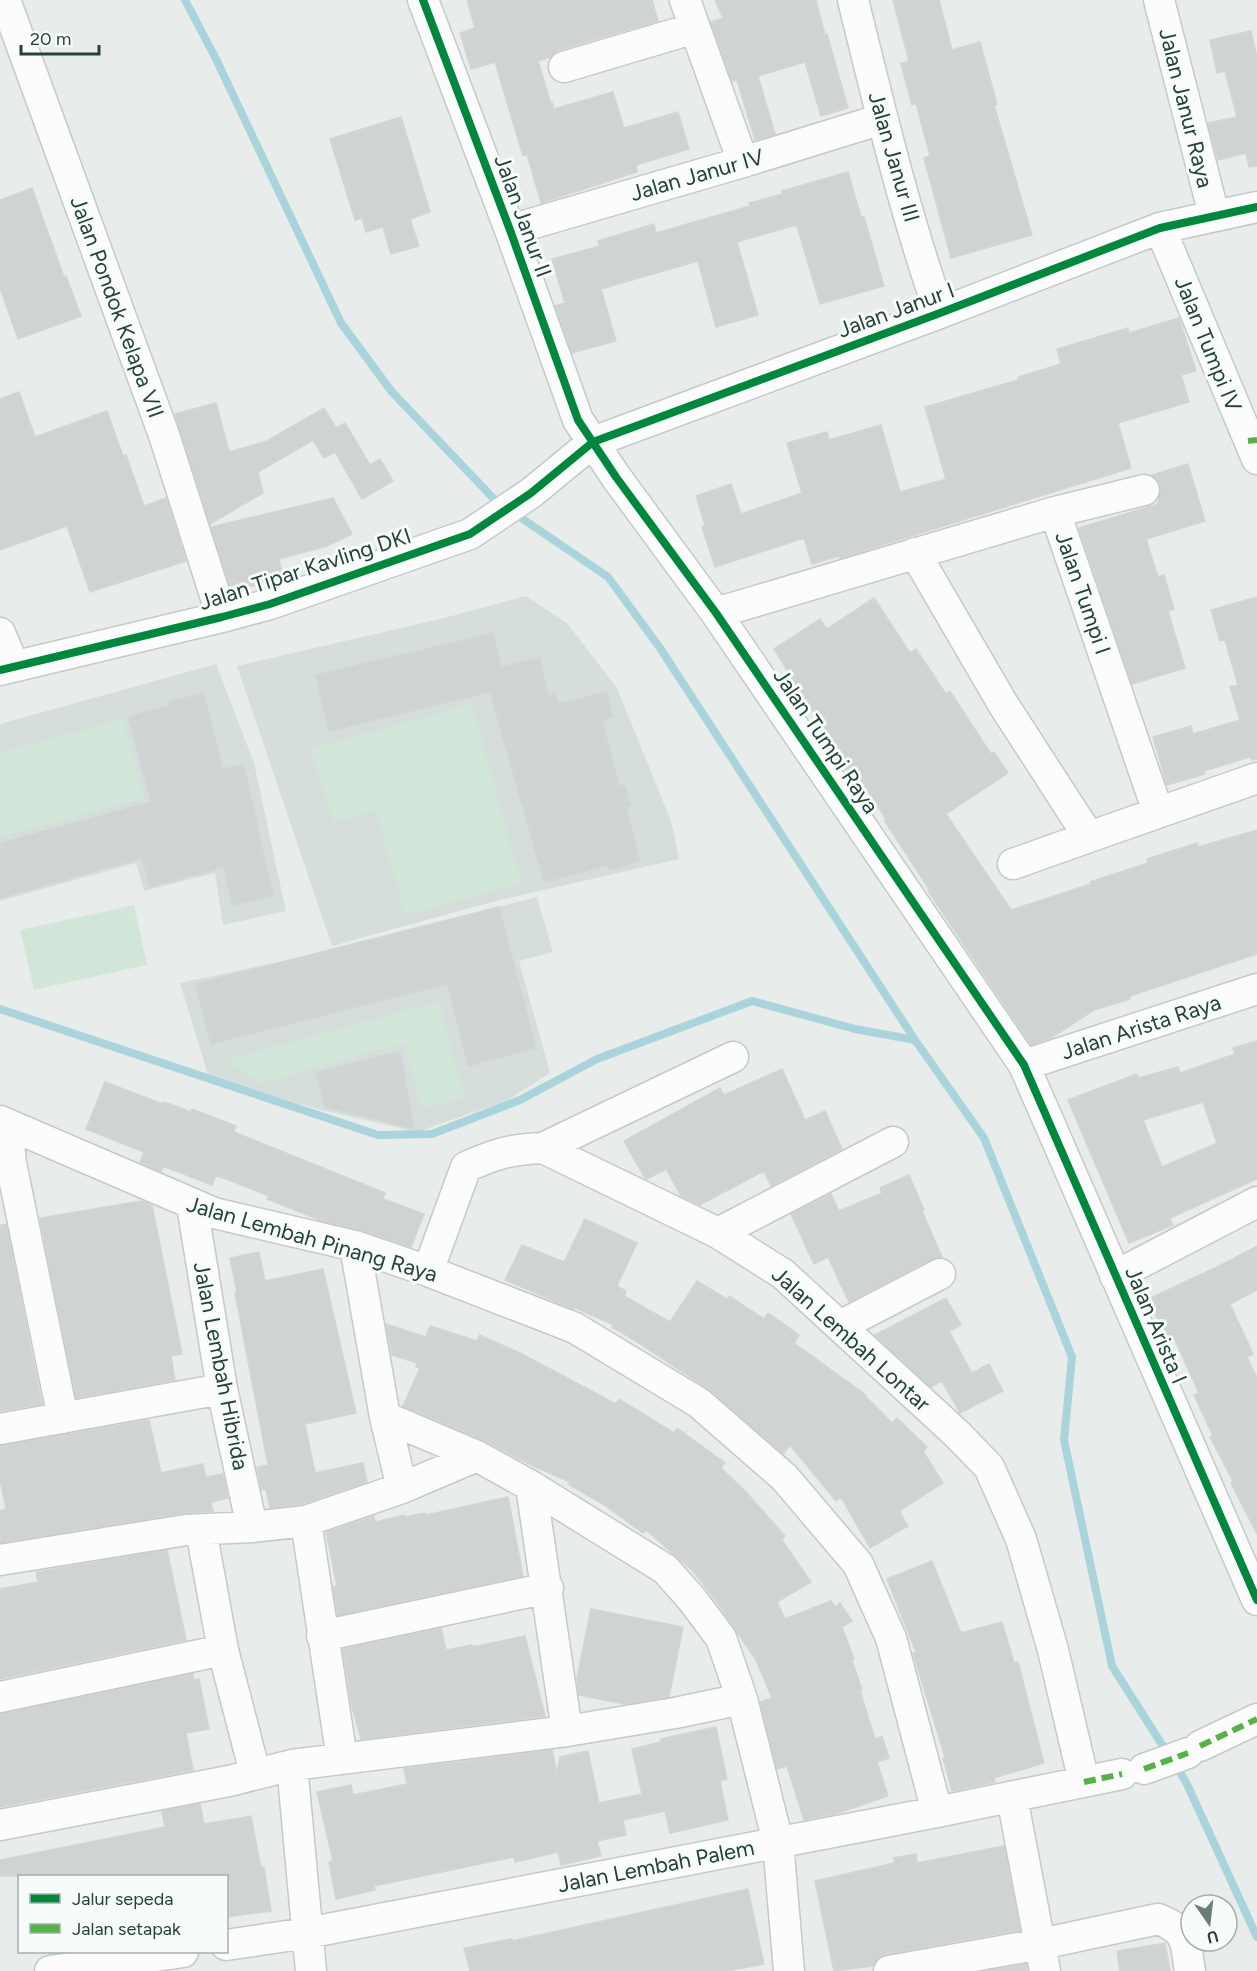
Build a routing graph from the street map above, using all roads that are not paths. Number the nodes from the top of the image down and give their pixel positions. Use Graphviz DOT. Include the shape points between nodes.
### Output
graph roads {
  1 [pos="5,0"];
  2 [pos="423,0"];
  3 [pos="685,0"];
  4 [pos="853,0"];
  5 [pos="1159,0"];
  6 [pos="695,28"];
  7 [pos="564,67"];
  8 [pos="882,119"];
  9 [pos="743,162"];
  10 [pos="1257,207"];
  11 [pos="1214,215"];
  12 [pos="1160,228"];
  13 [pos="510,230"];
  14 [pos="940,313"];
  15 [pos="592,441"];
  16 [pos="1254,447"];
  17 [pos="1144,490"];
  18 [pos="1055,512"];
  19 [pos="915,553"];
  20 [pos="716,613"];
  21 [pos="222,617"];
  22 [pos="0,633"];
  23 [pos="7,668"];
  24 [pos="1257,778"];
  25 [pos="1158,812"];
  26 [pos="1089,837"];
  27 [pos="1013,864"];
  28 [pos="1257,989"];
  29 [pos="734,1057"];
  30 [pos="1024,1065"];
  31 [pos="4,1123"];
  32 [pos="893,1142"];
  33 [pos="543,1148"];
  34 [pos="1257,1202"];
  35 [pos="192,1205"];
  36 [pos="718,1233"];
  37 [pos="355,1246"];
  38 [pos="428,1271"];
  39 [pos="940,1274"];
  40 [pos="1115,1276"];
  41 [pos="840,1326"];
  42 [pos="222,1389"];
  43 [pos="385,1417"];
  44 [pos="63,1418"];
  45 [pos="0,1429"];
  46 [pos="477,1456"];
  47 [pos="531,1486"];
  48 [pos="402,1488"];
  49 [pos="306,1521"];
  50 [pos="252,1527"];
  51 [pos="201,1530"];
  52 [pos="0,1560"];
  53 [pos="548,1588"];
  54 [pos="1257,1600"];
  55 [pos="322,1636"];
  56 [pos="223,1650"];
  57 [pos="0,1697"];
  58 [pos="742,1699"];
  59 [pos="1257,1719"];
  60 [pos="567,1731"];
  61 [pos="342,1759"];
  62 [pos="292,1765"];
  63 [pos="255,1773"];
  64 [pos="1084,1782"];
  65 [pos="1012,1797"];
  66 [pos="937,1812"];
  67 [pos="0,1825"];
  68 [pos="778,1842"];
  69 [pos="308,1933"];
  70 [pos="228,1945"];
  71 [pos="176,1953"];
  72 [pos="1043,1957"];
  73 [pos="919,1969"];
  74 [pos="50,1971"];
  75 [pos="311,1971"];
  76 [pos="789,1971"];
  77 [pos="889,1971"];
  78 [pos="1190,1971"];
  1 -- 21 [label="street, Jalan Pondok Kelapa VII" via="164,435"];
  2 -- 13 [label="street, Jalan Janur II"];
  3 -- 6 [label="street"];
  4 -- 8 [label="street, Jalan Janur III"];
  5 -- 11 [label="street, Jalan Janur Raya"];
  6 -- 7 [label="street"];
  6 -- 9 [label="street"];
  8 -- 9 [label="street, Jalan Janur IV"];
  8 -- 14 [label="street, Jalan Janur III"];
  9 -- 13 [label="street, Jalan Janur IV"];
  10 -- 11 [label="street, Jalan Janur I"];
  11 -- 12 [label="street, Jalan Janur I"];
  12 -- 14 [label="street, Jalan Janur I"];
  12 -- 16 [label="street, Jalan Tumpi IV"];
  13 -- 15 [label="street, Jalan Janur II" via="578,420"];
  14 -- 15 [label="street, Jalan Janur I"];
  15 -- 20 [label="street, Jalan Tumpi Raya"];
  15 -- 21 [label="street, Jalan Tipar Kavling DKI" via="531,493 470,534"];
  17 -- 18 [label="street"];
  18 -- 19 [label="street, Jalan Tumpi I"];
  18 -- 25 [label="street, Jalan Tumpi I"];
  19 -- 20 [label="street, Jalan Tumpi I"];
  19 -- 26 [label="street" via="1003,704"];
  20 -- 30 [label="street, Jalan Tumpi Raya"];
  21 -- 23 [label="street, Jalan Tipar Kavling DKI"];
  22 -- 23 [label="street"];
  24 -- 25 [label="street"];
  25 -- 26 [label="street"];
  26 -- 27 [label="street"];
  28 -- 30 [label="street, Jalan Arista Raya"];
  29 -- 33 [label="street"];
  30 -- 40 [label="street, Jalan Arista I"];
  31 -- 35 [label="street, Jalan Lembah Pinang Raya"];
  31 -- 44 [label="street"];
  32 -- 36 [label="street"];
  33 -- 36 [label="street, Jalan Lembah Lontar"];
  33 -- 38 [label="street" via="496,1154 466,1167"];
  34 -- 40 [label="street"];
  35 -- 37 [label="street, Jalan Lembah Pinang Raya"];
  35 -- 42 [label="street, Jalan Lembah Hibrida"];
  36 -- 41 [label="street, Jalan Lembah Lontar" via="783,1274"];
  37 -- 38 [label="street, Jalan Lembah Pinang Raya"];
  37 -- 43 [label="street"];
  38 -- 66 [label="street, Jalan Lembah Pinang Raya" via="575,1328 699,1403 784,1477 858,1564 891,1638"];
  39 -- 41 [label="street"];
  40 -- 54 [label="street, Jalan Arista I"];
  41 -- 64 [label="street, Jalan Lembah Lontar" via="989,1467 1021,1539 1053,1650"];
  42 -- 44 [label="street"];
  42 -- 50 [label="street, Jalan Lembah Hibrida"];
  43 -- 46 [label="street"];
  43 -- 48 [label="street"];
  44 -- 45 [label="street"];
  46 -- 47 [label="street"];
  46 -- 48 [label="street"];
  47 -- 53 [label="street"];
  47 -- 58 [label="street" via="665,1569 721,1638"];
  48 -- 49 [label="street"];
  49 -- 50 [label="street"];
  49 -- 55 [label="street"];
  50 -- 51 [label="street"];
  51 -- 52 [label="street"];
  51 -- 56 [label="street"];
  53 -- 55 [label="street"];
  53 -- 60 [label="street"];
  55 -- 61 [label="street"];
  56 -- 57 [label="street"];
  56 -- 63 [label="street"];
  58 -- 60 [label="street"];
  58 -- 68 [label="street"];
  59 -- 64 [label="street, Jalan Lembah Palem" via="1133,1772"];
  60 -- 61 [label="street"];
  61 -- 62 [label="street"];
  62 -- 63 [label="street"];
  62 -- 69 [label="street"];
  63 -- 67 [label="street"];
  64 -- 65 [label="street, Jalan Lembah Palem"];
  65 -- 66 [label="street, Jalan Lembah Palem"];
  65 -- 72 [label="street"];
  66 -- 68 [label="street, Jalan Lembah Palem"];
  68 -- 69 [label="street, Jalan Lembah Palem"];
  68 -- 76 [label="street"];
  69 -- 70 [label="street, Jalan Lembah Palem"];
  69 -- 75 [label="street"];
  71 -- 74 [label="street"];
  72 -- 73 [label="street"];
  72 -- 78 [label="street" via="1158,1919 1175,1926 1185,1939"];
  73 -- 77 [label="street"];
}
